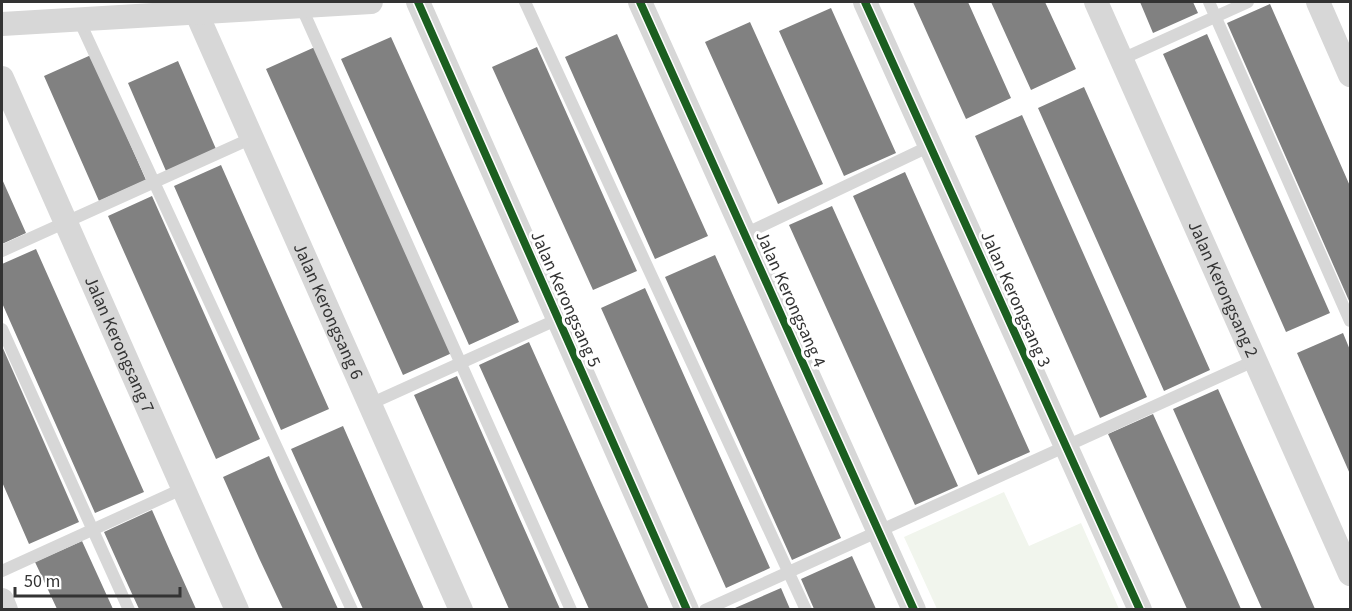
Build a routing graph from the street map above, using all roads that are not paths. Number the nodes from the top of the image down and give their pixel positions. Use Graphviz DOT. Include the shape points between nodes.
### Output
graph roads {
  1 [pos="371,2"];
  2 [pos="418,2"];
  3 [pos="525,2"];
  4 [pos="640,2"];
  5 [pos="865,2"];
  6 [pos="1096,2"];
  7 [pos="1209,2"];
  8 [pos="1248,2"];
  9 [pos="1318,2"];
  10 [pos="301,6"];
  11 [pos="196,12"];
  12 [pos="1215,16"];
  13 [pos="79,20"];
  14 [pos="2,24"];
  15 [pos="1122,59"];
  16 [pos="1350,75"];
  17 [pos="2,78"];
  18 [pos="252,138"];
  19 [pos="930,146"];
  20 [pos="154,182"];
  21 [pos="66,222"];
  22 [pos="745,234"];
  23 [pos="2,251"];
  24 [pos="558,319"];
  25 [pos="1350,321"];
  26 [pos="2,329"];
  27 [pos="1256,360"];
  28 [pos="461,363"];
  29 [pos="370,404"];
  30 [pos="1066,446"];
  31 [pos="184,488"];
  32 [pos="93,530"];
  33 [pos="879,531"];
  34 [pos="2,571"];
  35 [pos="789,572"];
  36 [pos="1350,574"];
  37 [pos="2,600"];
  38 [pos="6,609"];
  39 [pos="129,609"];
  40 [pos="237,609"];
  41 [pos="352,609"];
  42 [pos="462,609"];
  43 [pos="571,609"];
  44 [pos="687,609"];
  45 [pos="705,609"];
  46 [pos="806,609"];
  47 [pos="915,609"];
  48 [pos="1140,609"];
  1 -- 10 [label="street"];
  2 -- 24 [label="street, Jalan Kerongsang 5"];
  3 -- 35 [label="lane"];
  4 -- 22 [label="street, Jalan Kerongsang 4"];
  5 -- 19 [label="street, Jalan Kerongsang 3"];
  6 -- 15 [label="street, Jalan Kerongsang 2"];
  7 -- 12 [label="lane"];
  8 -- 12 [label="lane"];
  9 -- 16 [label="street"];
  10 -- 11 [label="street"];
  10 -- 28 [label="lane"];
  11 -- 13 [label="street"];
  11 -- 18 [label="street, Jalan Kerongsang 6"];
  12 -- 15 [label="lane"];
  12 -- 25 [label="lane"];
  13 -- 14 [label="street"];
  13 -- 20 [label="lane"];
  15 -- 27 [label="street, Jalan Kerongsang 2"];
  17 -- 21 [label="street, Jalan Kerongsang 7"];
  18 -- 20 [label="lane"];
  18 -- 29 [label="street, Jalan Kerongsang 6"];
  19 -- 22 [label="lane"];
  19 -- 30 [label="street, Jalan Kerongsang 3"];
  20 -- 21 [label="lane"];
  20 -- 41 [label="lane"];
  21 -- 23 [label="lane"];
  21 -- 31 [label="street, Jalan Kerongsang 7"];
  22 -- 33 [label="street, Jalan Kerongsang 4"];
  24 -- 28 [label="lane"];
  24 -- 44 [label="street, Jalan Kerongsang 5"];
  26 -- 32 [label="lane"];
  27 -- 30 [label="lane"];
  27 -- 36 [label="street, Jalan Kerongsang 2"];
  28 -- 29 [label="lane"];
  28 -- 43 [label="lane"];
  29 -- 42 [label="street, Jalan Kerongsang 6"];
  30 -- 33 [label="lane"];
  30 -- 48 [label="street, Jalan Kerongsang 3"];
  31 -- 32 [label="lane"];
  31 -- 40 [label="street, Jalan Kerongsang 7"];
  32 -- 34 [label="lane"];
  32 -- 39 [label="lane"];
  33 -- 35 [label="lane"];
  33 -- 47 [label="street, Jalan Kerongsang 4"];
  35 -- 45 [label="lane"];
  35 -- 46 [label="lane"];
  37 -- 38 [label="street"];
}
